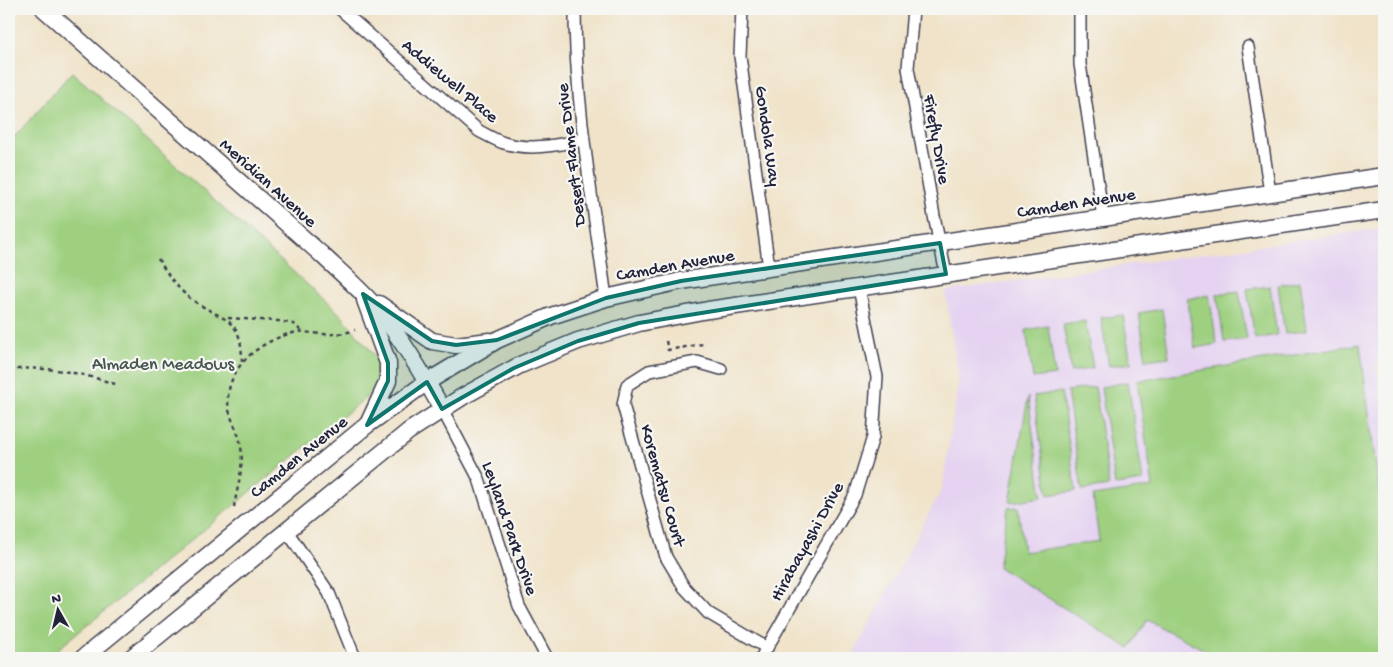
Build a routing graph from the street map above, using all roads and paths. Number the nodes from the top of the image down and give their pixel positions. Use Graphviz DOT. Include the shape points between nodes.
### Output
graph roads {
  1 [pos="44,9"];
  2 [pos="340,9"];
  3 [pos="575,9"];
  4 [pos="742,9"];
  5 [pos="914,9"];
  6 [pos="1080,9"];
  7 [pos="1248,47"];
  8 [pos="583,140"];
  9 [pos="1384,176"];
  10 [pos="1270,193"];
  11 [pos="1381,212"];
  12 [pos="1103,218"];
  13 [pos="940,243"];
  14 [pos="158,259"];
  15 [pos="769,268"];
  16 [pos="946,274"];
  17 [pos="859,288"];
  18 [pos="363,294"];
  19 [pos="606,298"];
  20 [pos="226,318"];
  21 [pos="355,330"];
  22 [pos="301,331"];
  23 [pos="497,340"];
  24 [pos="666,341"];
  25 [pos="702,344"];
  26 [pos="242,364"];
  27 [pos="721,369"];
  28 [pos="9,370"];
  29 [pos="427,382"];
  30 [pos="118,384"];
  31 [pos="442,409"];
  32 [pos="367,425"];
  33 [pos="234,507"];
  34 [pos="287,530"];
  35 [pos="764,653"];
  36 [pos="141,655"];
  37 [pos="83,658"];
  38 [pos="355,658"];
  39 [pos="547,658"];
  1 -- 18 [label="main road, Meridian Avenue"];
  2 -- 8 [label="street, Addiewell Place" via="479,131 503,143 528,147"];
  3 -- 8 [label="street, Desert Flame Drive"];
  4 -- 15 [label="street, Gondola Way" via="740,56"];
  5 -- 13 [label="street, Firefly Drive" via="908,68"];
  6 -- 12 [label="street" via="1080,64"];
  7 -- 10 [label="street"];
  8 -- 19 [label="street, Desert Flame Drive"];
  9 -- 10 [label="main road, Camden Avenue"];
  10 -- 12 [label="main road, Camden Avenue"];
  11 -- 16 [label="main road"];
  12 -- 13 [label="main road, Camden Avenue"];
  13 -- 15 [label="main road, Camden Avenue"];
  13 -- 16 [label="street, Firefly Drive"];
  14 -- 20 [label="path" via="174,284 196,302"];
  15 -- 19 [label="main road, Camden Avenue" via="681,281"];
  16 -- 17 [label="main road"];
  17 -- 31 [label="main road" via="639,322 578,340 520,365"];
  17 -- 35 [label="street, Hirabayashi Drive" via="877,377 872,437 855,495"];
  18 -- 23 [label="main road" via="432,341 456,345"];
  18 -- 29 [label="main road, Meridian Avenue" via="384,317"];
  18 -- 32 [label="main road" via="388,364 388,381"];
  19 -- 23 [label="main road, Camden Avenue" via="550,316"];
  20 -- 22 [label="path" via="278,320 294,324"];
  20 -- 26 [label="path" via="234,326 242,345"];
  21 -- 22 [label="path" via="330,335"];
  22 -- 26 [label="path" via="264,344 250,353"];
  23 -- 29 [label="main road, Camden Avenue"];
  24 -- 25 [label="path" via="668,350"];
  26 -- 33 [label="path" via="230,386 229,409 241,445 242,463"];
  27 -- 35 [label="street, Korematsu Court" via="697,362 648,371 627,385 623,405 666,557 684,587 708,613"];
  28 -- 30 [label="path" via="26,367 63,370"];
  29 -- 31 [label="main road, Meridian Avenue"];
  29 -- 32 [label="main road, Camden Avenue"];
  31 -- 34 [label="main road" via="409,431"];
  31 -- 39 [label="street, Leyland Park Drive" via="479,479 519,606"];
  32 -- 37 [label="main road, Camden Avenue"];
  34 -- 36 [label="main road"];
  34 -- 38 [label="street" via="329,593"];
}
